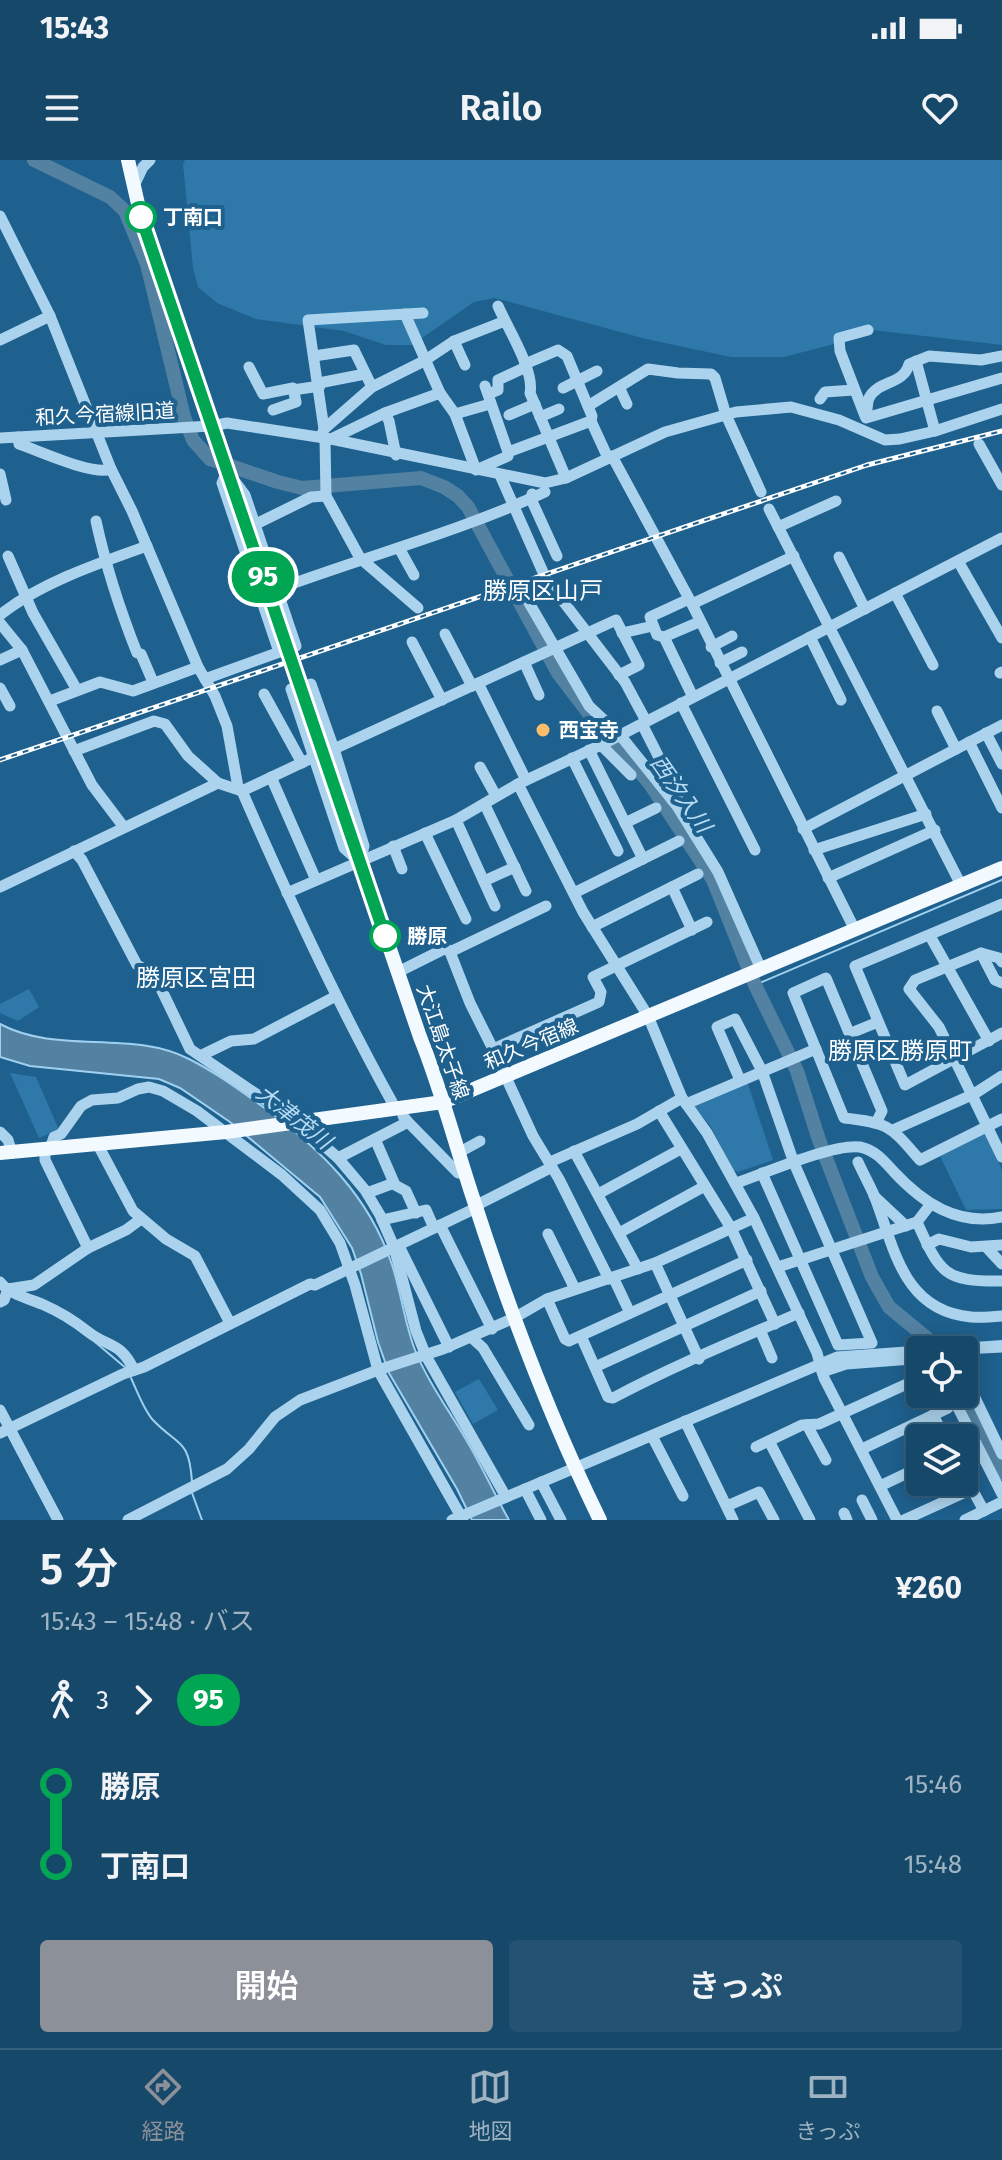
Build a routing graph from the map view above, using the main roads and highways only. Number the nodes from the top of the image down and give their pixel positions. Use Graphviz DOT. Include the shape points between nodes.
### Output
graph roads {
  1 [pos="128,160"];
  2 [pos="1002,868"];
  3 [pos="443,1102"];
  4 [pos="6,1153"];
  5 [pos="600,1520"];
  1 -- 3 [label="main road, 大江島太子線, bridge" via="204,427 220,453 272,587"];
  2 -- 3 [label="main road, 和久今宿線"];
  3 -- 4 [label="main road, 和久今宿線" via="401,1113"];
  3 -- 5 [label="main road, 大江島太子線" via="514,1318"];
}
